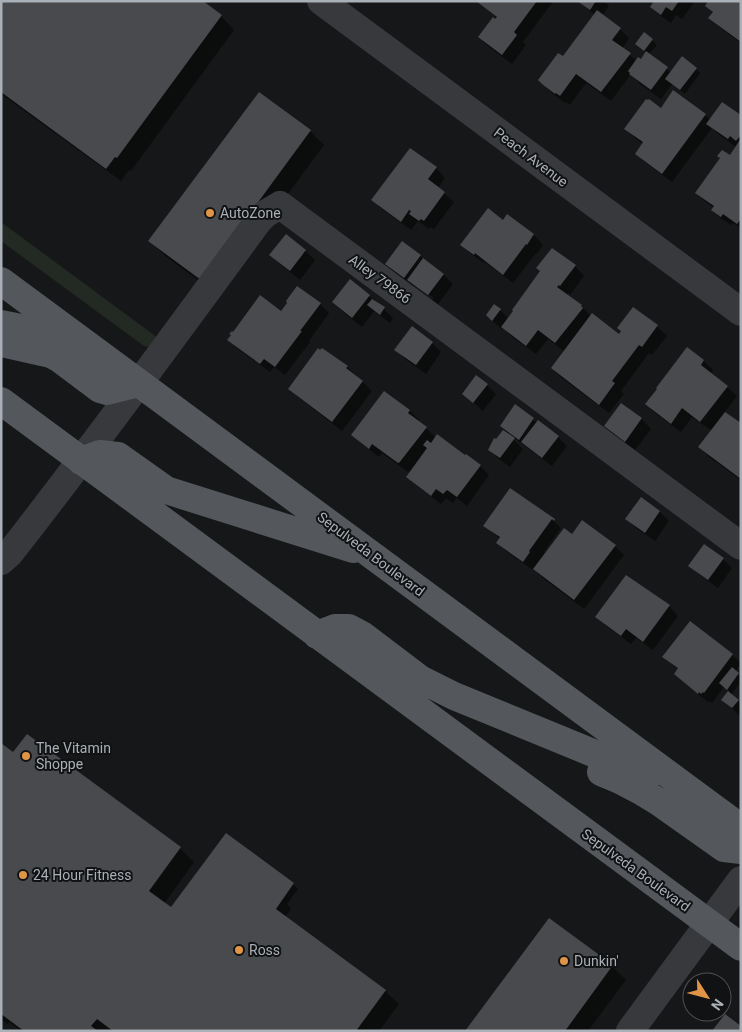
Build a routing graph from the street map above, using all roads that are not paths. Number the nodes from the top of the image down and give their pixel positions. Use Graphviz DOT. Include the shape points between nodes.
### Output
graph roads {
  1 [pos="321,1"];
  2 [pos="1,281"];
  3 [pos="741,312"];
  4 [pos="1,324"];
  5 [pos="81,340"];
  6 [pos="1,343"];
  7 [pos="139,383"];
  8 [pos="1,402"];
  9 [pos="81,461"];
  10 [pos="741,546"];
  11 [pos="373,556"];
  12 [pos="1,561"];
  13 [pos="317,635"];
  14 [pos="391,689"];
  15 [pos="677,782"];
  16 [pos="741,828"];
  17 [pos="741,850"];
  18 [pos="741,880"];
  19 [pos="741,922"];
  20 [pos="709,924"];
  21 [pos="741,947"];
  22 [pos="630,1031"];
  1 -- 3 [label="street, Peach Avenue"];
  2 -- 5 [label="main road, Sepulveda Boulevard"];
  4 -- 5 [label="main road"];
  5 -- 7 [label="main road, Sepulveda Boulevard"];
  6 -- 7 [label="main road" via="51,354 100,389 107,391"];
  7 -- 9 [label="street, Alley 79866"];
  7 -- 10 [label="street, Alley 79866" via="259,220 280,205"];
  7 -- 11 [label="main road, Sepulveda Boulevard"];
  8 -- 9 [label="main road, Sepulveda Boulevard"];
  9 -- 11 [label="main road" via="100,454 118,456 166,490"];
  9 -- 12 [label="street, Alley 79866"];
  9 -- 13 [label="main road, Sepulveda Boulevard"];
  11 -- 15 [label="main road, Sepulveda Boulevard"];
  13 -- 14 [label="main road, Sepulveda Boulevard"];
  13 -- 15 [label="main road" via="335,628 349,628 420,679 454,696 594,753"];
  14 -- 17 [label="main road" via="620,780 659,802 724,848"];
  14 -- 20 [label="main road, Sepulveda Boulevard"];
  15 -- 16 [label="main road, Sepulveda Boulevard"];
  18 -- 20 [label="street"];
  19 -- 20 [label="main road"];
  20 -- 21 [label="main road, Sepulveda Boulevard"];
  20 -- 22 [label="street"];
}
